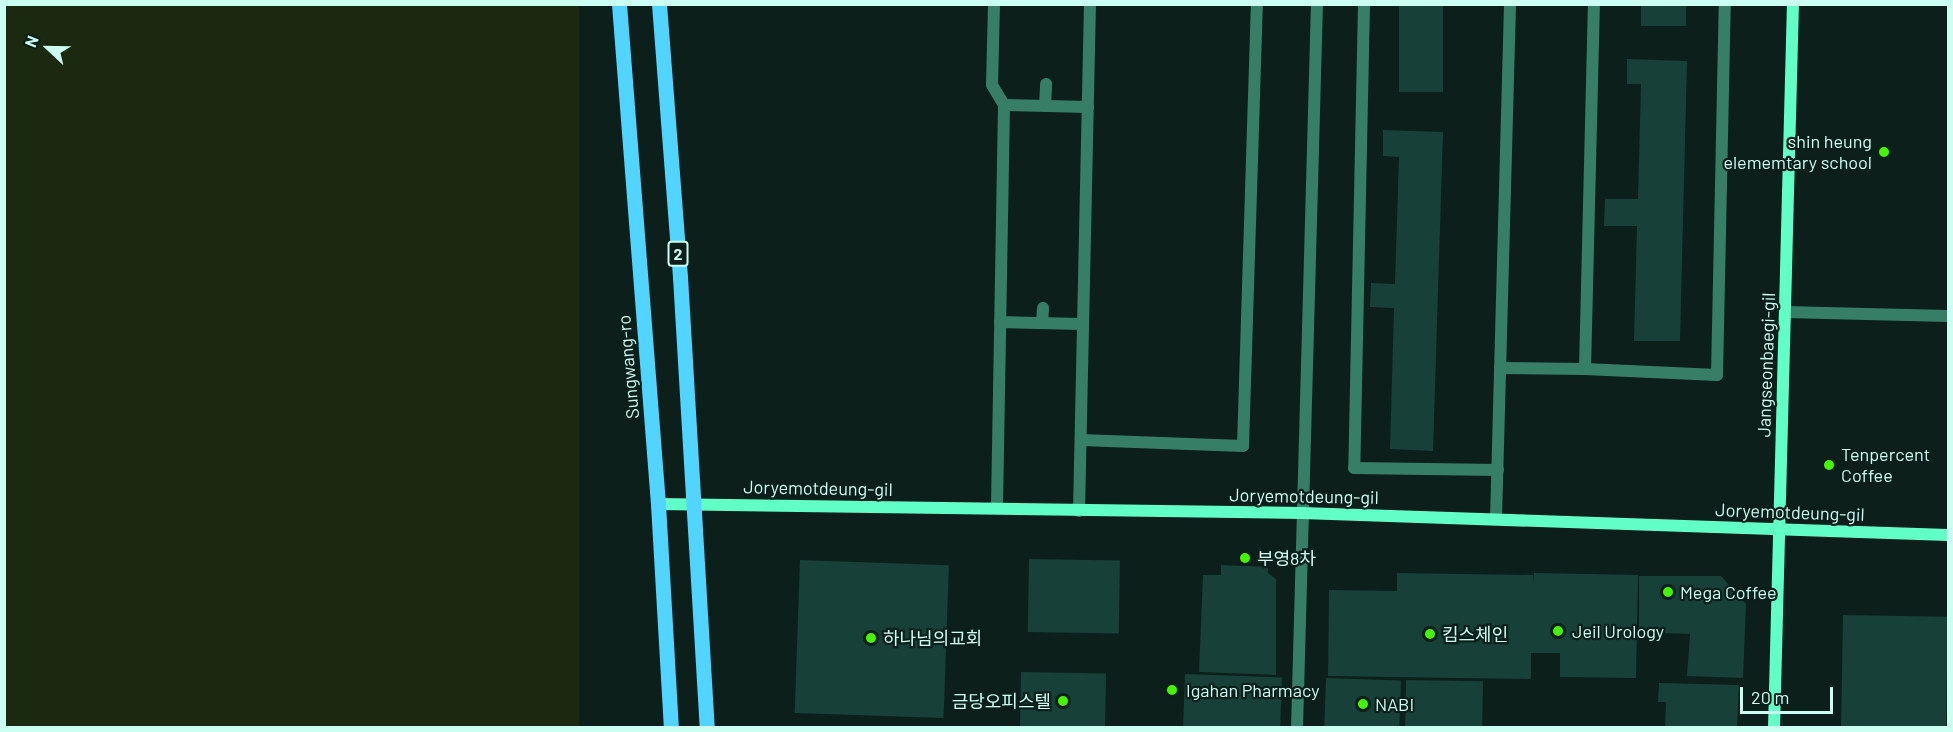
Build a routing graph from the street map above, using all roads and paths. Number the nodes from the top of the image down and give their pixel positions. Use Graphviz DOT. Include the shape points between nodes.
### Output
graph roads {
  1 [pos="618,4"];
  2 [pos="659,4"];
  3 [pos="994,4"];
  4 [pos="1090,4"];
  5 [pos="1257,4"];
  6 [pos="1317,4"];
  7 [pos="1364,4"];
  8 [pos="1510,4"];
  9 [pos="1594,4"];
  10 [pos="1725,4"];
  11 [pos="1793,4"];
  12 [pos="1046,84"];
  13 [pos="1004,105"];
  14 [pos="1045,106"];
  15 [pos="1088,107"];
  16 [pos="1043,308"];
  17 [pos="1785,312"];
  18 [pos="1948,316"];
  19 [pos="1000,322"];
  20 [pos="1042,323"];
  21 [pos="1083,324"];
  22 [pos="1500,368"];
  23 [pos="1585,369"];
  24 [pos="1081,441"];
  25 [pos="1498,470"];
  26 [pos="658,504"];
  27 [pos="695,504"];
  28 [pos="997,508"];
  29 [pos="1079,511"];
  30 [pos="1302,513"];
  31 [pos="1496,519"];
  32 [pos="1779,530"];
  33 [pos="1948,535"];
  34 [pos="671,728"];
  35 [pos="707,728"];
  36 [pos="1297,728"];
  37 [pos="1774,728"];
  1 -- 26 [label="main road, Sungwang-ro"];
  2 -- 27 [label="main road, 2"];
  3 -- 13 [label="street" via="992,84"];
  4 -- 15 [label="street"];
  5 -- 24 [label="street" via="1244,446"];
  6 -- 30 [label="street"];
  7 -- 25 [label="street" via="1354,468"];
  8 -- 22 [label="street"];
  9 -- 23 [label="street"];
  10 -- 23 [label="street" via="1717,375"];
  11 -- 17 [label="street, Jangseonbaegi-gil"];
  12 -- 14 [label="street"];
  13 -- 14 [label="street"];
  13 -- 19 [label="street"];
  14 -- 15 [label="street"];
  15 -- 21 [label="street"];
  16 -- 20 [label="street"];
  17 -- 18 [label="street"];
  17 -- 32 [label="street, Jangseonbaegi-gil"];
  19 -- 20 [label="street"];
  19 -- 28 [label="street"];
  20 -- 21 [label="street"];
  21 -- 24 [label="street"];
  22 -- 23 [label="street"];
  22 -- 25 [label="street"];
  24 -- 29 [label="street"];
  25 -- 31 [label="street"];
  26 -- 27 [label="street, Joryemotdeung-gil"];
  26 -- 34 [label="main road, Sungwang-ro"];
  27 -- 28 [label="street, Joryemotdeung-gil"];
  27 -- 35 [label="main road, 2"];
  28 -- 29 [label="street, Joryemotdeung-gil"];
  29 -- 30 [label="street, Joryemotdeung-gil"];
  30 -- 31 [label="street, Joryemotdeung-gil"];
  30 -- 36 [label="street"];
  31 -- 32 [label="street, Joryemotdeung-gil"];
  32 -- 33 [label="street, Joryemotdeung-gil"];
  32 -- 37 [label="street, Jangseonbaegi-gil"];
}
